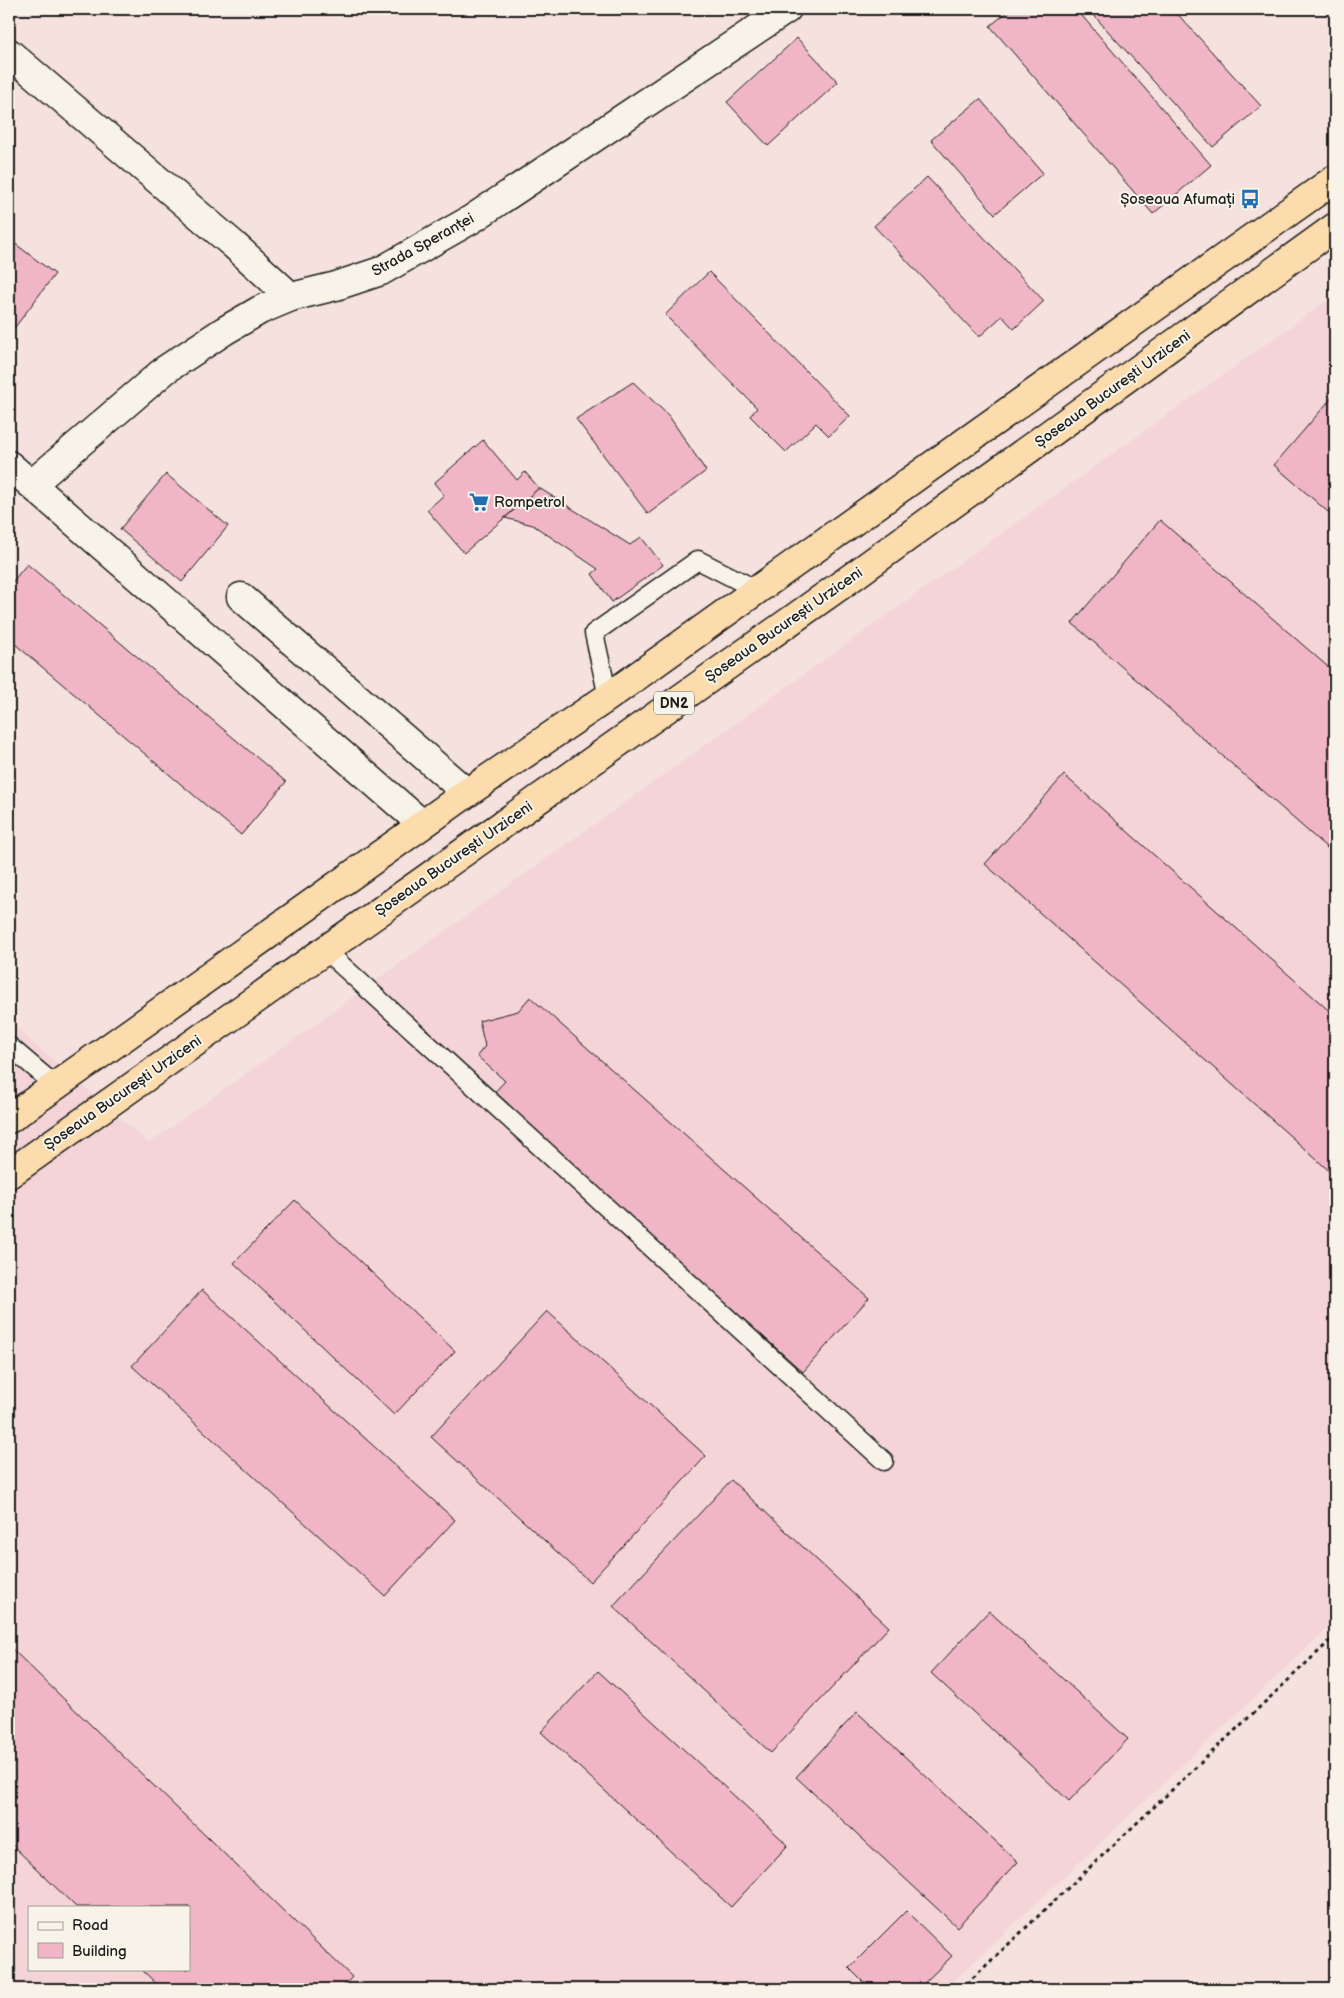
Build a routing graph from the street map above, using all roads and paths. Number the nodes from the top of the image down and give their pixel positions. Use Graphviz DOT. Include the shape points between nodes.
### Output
graph roads {
  1 [pos="788,9"];
  2 [pos="9,53"];
  3 [pos="1335,179"];
  4 [pos="1335,227"];
  5 [pos="291,297"];
  6 [pos="9,465"];
  7 [pos="32,484"];
  8 [pos="756,590"];
  9 [pos="241,597"];
  10 [pos="608,697"];
  11 [pos="467,793"];
  12 [pos="422,824"];
  13 [pos="325,950"];
  14 [pos="9,1046"];
  15 [pos="56,1086"];
  16 [pos="9,1119"];
  17 [pos="9,1174"];
  18 [pos="884,1461"];
  19 [pos="1335,1636"];
  20 [pos="961,1989"];
  1 -- 5 [label="street, Strada Speranței" via="472,219 381,270"];
  2 -- 5 [label="street"];
  3 -- 8 [label="highway, DN2"];
  4 -- 13 [label="highway, Șoseaua București Urziceni / DN2" via="848,580"];
  5 -- 7 [label="street, Strada Speranței" via="260,310 165,370"];
  6 -- 7 [label="street"];
  7 -- 12 [label="street"];
  8 -- 10 [label="highway, DN2"];
  8 -- 10 [label="lane" via="698,560 594,633"];
  9 -- 11 [label="street"];
  10 -- 11 [label="highway, DN2"];
  11 -- 12 [label="highway, DN2"];
  12 -- 15 [label="highway, DN2"];
  13 -- 17 [label="highway, Șoseaua București Urziceni / DN2"];
  13 -- 18 [label="lane"];
  14 -- 15 [label="lane"];
  15 -- 16 [label="highway, DN2"];
  19 -- 20 [label="path"];
}
